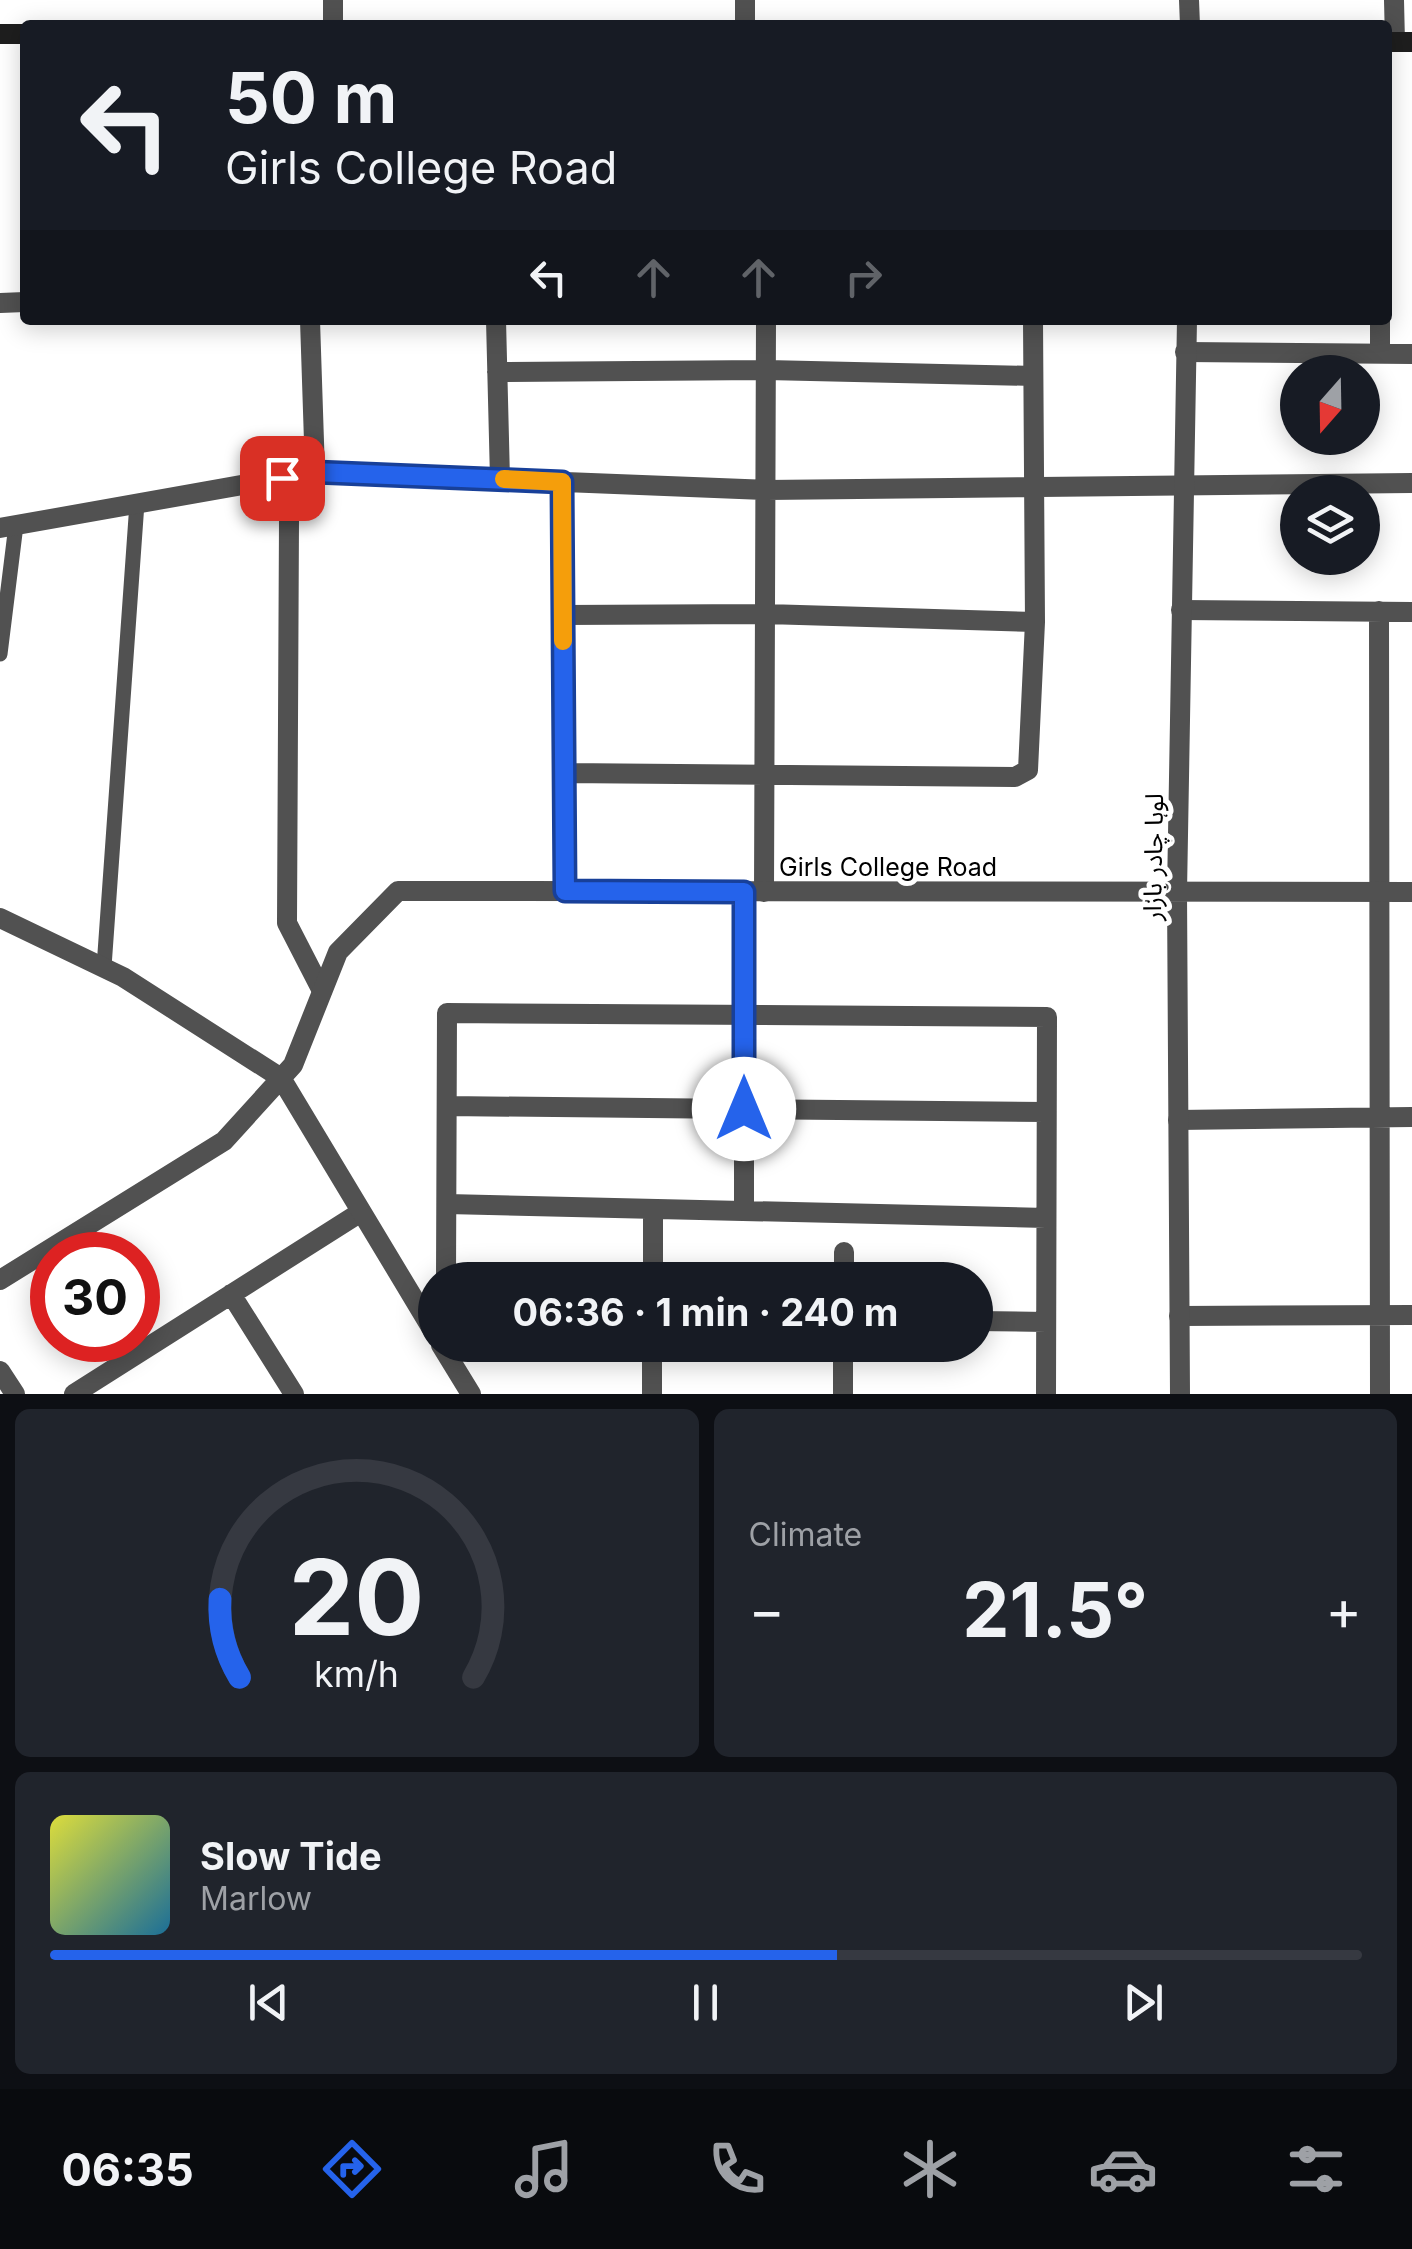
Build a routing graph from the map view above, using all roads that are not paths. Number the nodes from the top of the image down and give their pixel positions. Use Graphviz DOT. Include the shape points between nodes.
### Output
graph roads {
  1 [pos="1394,0"];
  2 [pos="1398,42"];
  3 [pos="310,325"];
  4 [pos="496,325"];
  5 [pos="766,325"];
  6 [pos="1033,325"];
  7 [pos="1187,325"];
  8 [pos="1380,325"];
  9 [pos="1185,352"];
  10 [pos="1380,354"];
  11 [pos="1412,354"];
  12 [pos="767,370"];
  13 [pos="497,372"];
  14 [pos="1033,376"];
  15 [pos="315,472"];
  16 [pos="282,478"];
  17 [pos="500,479"];
  18 [pos="562,482"];
  19 [pos="1412,483"];
  20 [pos="1183,487"];
  21 [pos="1034,488"];
  22 [pos="767,490"];
  23 [pos="138,503"];
  24 [pos="8,526"];
  25 [pos="1182,610"];
  26 [pos="1380,611"];
  27 [pos="1412,612"];
  28 [pos="766,614"];
  29 [pos="563,615"];
  30 [pos="1035,622"];
  31 [pos="0,654"];
  32 [pos="564,773"];
  33 [pos="767,774"];
  34 [pos="565,891"];
  35 [pos="754,892"];
  36 [pos="1176,892"];
  37 [pos="1380,892"];
  38 [pos="1412,892"];
  39 [pos="0,918"];
  40 [pos="104,968"];
  41 [pos="322,991"];
  42 [pos="744,1016"];
  43 [pos="281,1078"];
  44 [pos="447,1106"];
  45 [pos="744,1109"];
  46 [pos="1045,1112"];
  47 [pos="1412,1117"];
  48 [pos="1380,1118"];
  49 [pos="1178,1120"];
  50 [pos="446,1204"];
  51 [pos="654,1209"];
  52 [pos="744,1211"];
  53 [pos="361,1212"];
  54 [pos="1046,1218"];
  55 [pos="844,1252"];
  56 [pos="446,1262"];
  57 [pos="653,1262"];
  58 [pos="844,1262"];
  59 [pos="0,1280"];
  60 [pos="231,1294"];
  61 [pos="418,1306"];
  62 [pos="1380,1315"];
  63 [pos="1412,1315"];
  64 [pos="1180,1316"];
  65 [pos="993,1321"];
  66 [pos="1046,1322"];
  67 [pos="451,1362"];
  68 [pos="652,1362"];
  69 [pos="844,1362"];
  70 [pos="0,1371"];
  71 [pos="15,1394"];
  72 [pos="74,1394"];
  73 [pos="294,1394"];
  74 [pos="471,1394"];
  75 [pos="652,1394"];
  76 [pos="843,1394"];
  77 [pos="1046,1394"];
  78 [pos="1180,1394"];
  79 [pos="1380,1394"];
  1 -- 2 [label="street"];
  3 -- 15 [label="street"];
  4 -- 13 [label="street"];
  5 -- 12 [label="street"];
  6 -- 14 [label="street"];
  7 -- 9 [label="street, لوہا چادر بازار"];
  8 -- 10 [label="street"];
  9 -- 10 [label="street"];
  9 -- 20 [label="street, لوہا چادر بازار"];
  10 -- 11 [label="street"];
  12 -- 13 [label="street"];
  12 -- 14 [label="street"];
  12 -- 22 [label="street"];
  13 -- 17 [label="street"];
  14 -- 21 [label="street"];
  15 -- 16 [label="street"];
  15 -- 17 [label="street"];
  16 -- 23 [label="street"];
  16 -- 41 [label="street" via="289,520 287,923"];
  17 -- 18 [label="street"];
  18 -- 22 [label="street"];
  18 -- 29 [label="street"];
  19 -- 20 [label="street"];
  20 -- 21 [label="street"];
  20 -- 25 [label="street, لوہا چادر بازار"];
  21 -- 22 [label="street"];
  21 -- 30 [label="street"];
  22 -- 28 [label="street"];
  23 -- 24 [label="street"];
  23 -- 40 [label="lane"];
  24 -- 31 [label="lane"];
  25 -- 26 [label="street"];
  25 -- 36 [label="street, لوہا چادر بازار"];
  26 -- 27 [label="street"];
  26 -- 37 [label="street"];
  28 -- 29 [label="street"];
  28 -- 30 [label="street"];
  28 -- 33 [label="street"];
  29 -- 32 [label="street"];
  30 -- 33 [label="street" via="1028,770 1015,776"];
  32 -- 33 [label="street"];
  32 -- 34 [label="street"];
  33 -- 35 [label="street"];
  34 -- 35 [label="street, Girls College Road"];
  34 -- 41 [label="street, Girls College Road" via="398,891 338,952"];
  35 -- 36 [label="street, Girls College Road"];
  35 -- 42 [label="street"];
  36 -- 37 [label="street, Girls College Road"];
  36 -- 49 [label="street, لوہا چادر بازار"];
  37 -- 38 [label="street, Girls College Road"];
  37 -- 48 [label="street"];
  39 -- 40 [label="street"];
  40 -- 43 [label="street"];
  41 -- 43 [label="street, Girls College Road"];
  42 -- 44 [label="street" via="447,1014"];
  42 -- 45 [label="street"];
  42 -- 46 [label="street" via="1047,1017"];
  43 -- 53 [label="street"];
  43 -- 59 [label="street, Girls College Road" via="224,1141"];
  44 -- 45 [label="street"];
  44 -- 50 [label="street"];
  45 -- 46 [label="street"];
  45 -- 52 [label="street"];
  46 -- 54 [label="street"];
  47 -- 48 [label="street"];
  48 -- 49 [label="street"];
  48 -- 62 [label="street"];
  49 -- 64 [label="street, لوہا چادر بازار"];
  50 -- 51 [label="street"];
  50 -- 56 [label="street"];
  51 -- 52 [label="street"];
  51 -- 57 [label="street"];
  52 -- 54 [label="street"];
  53 -- 60 [label="street"];
  53 -- 61 [label="street"];
  54 -- 66 [label="street"];
  55 -- 58 [label="street"];
  60 -- 72 [label="street"];
  60 -- 73 [label="street"];
  62 -- 63 [label="street"];
  62 -- 64 [label="street"];
  62 -- 79 [label="street"];
  64 -- 78 [label="street, لوہا چادر بازار"];
  65 -- 66 [label="street"];
  66 -- 77 [label="street"];
  67 -- 74 [label="street"];
  68 -- 75 [label="street"];
  69 -- 76 [label="street"];
  70 -- 71 [label="street"];
}
